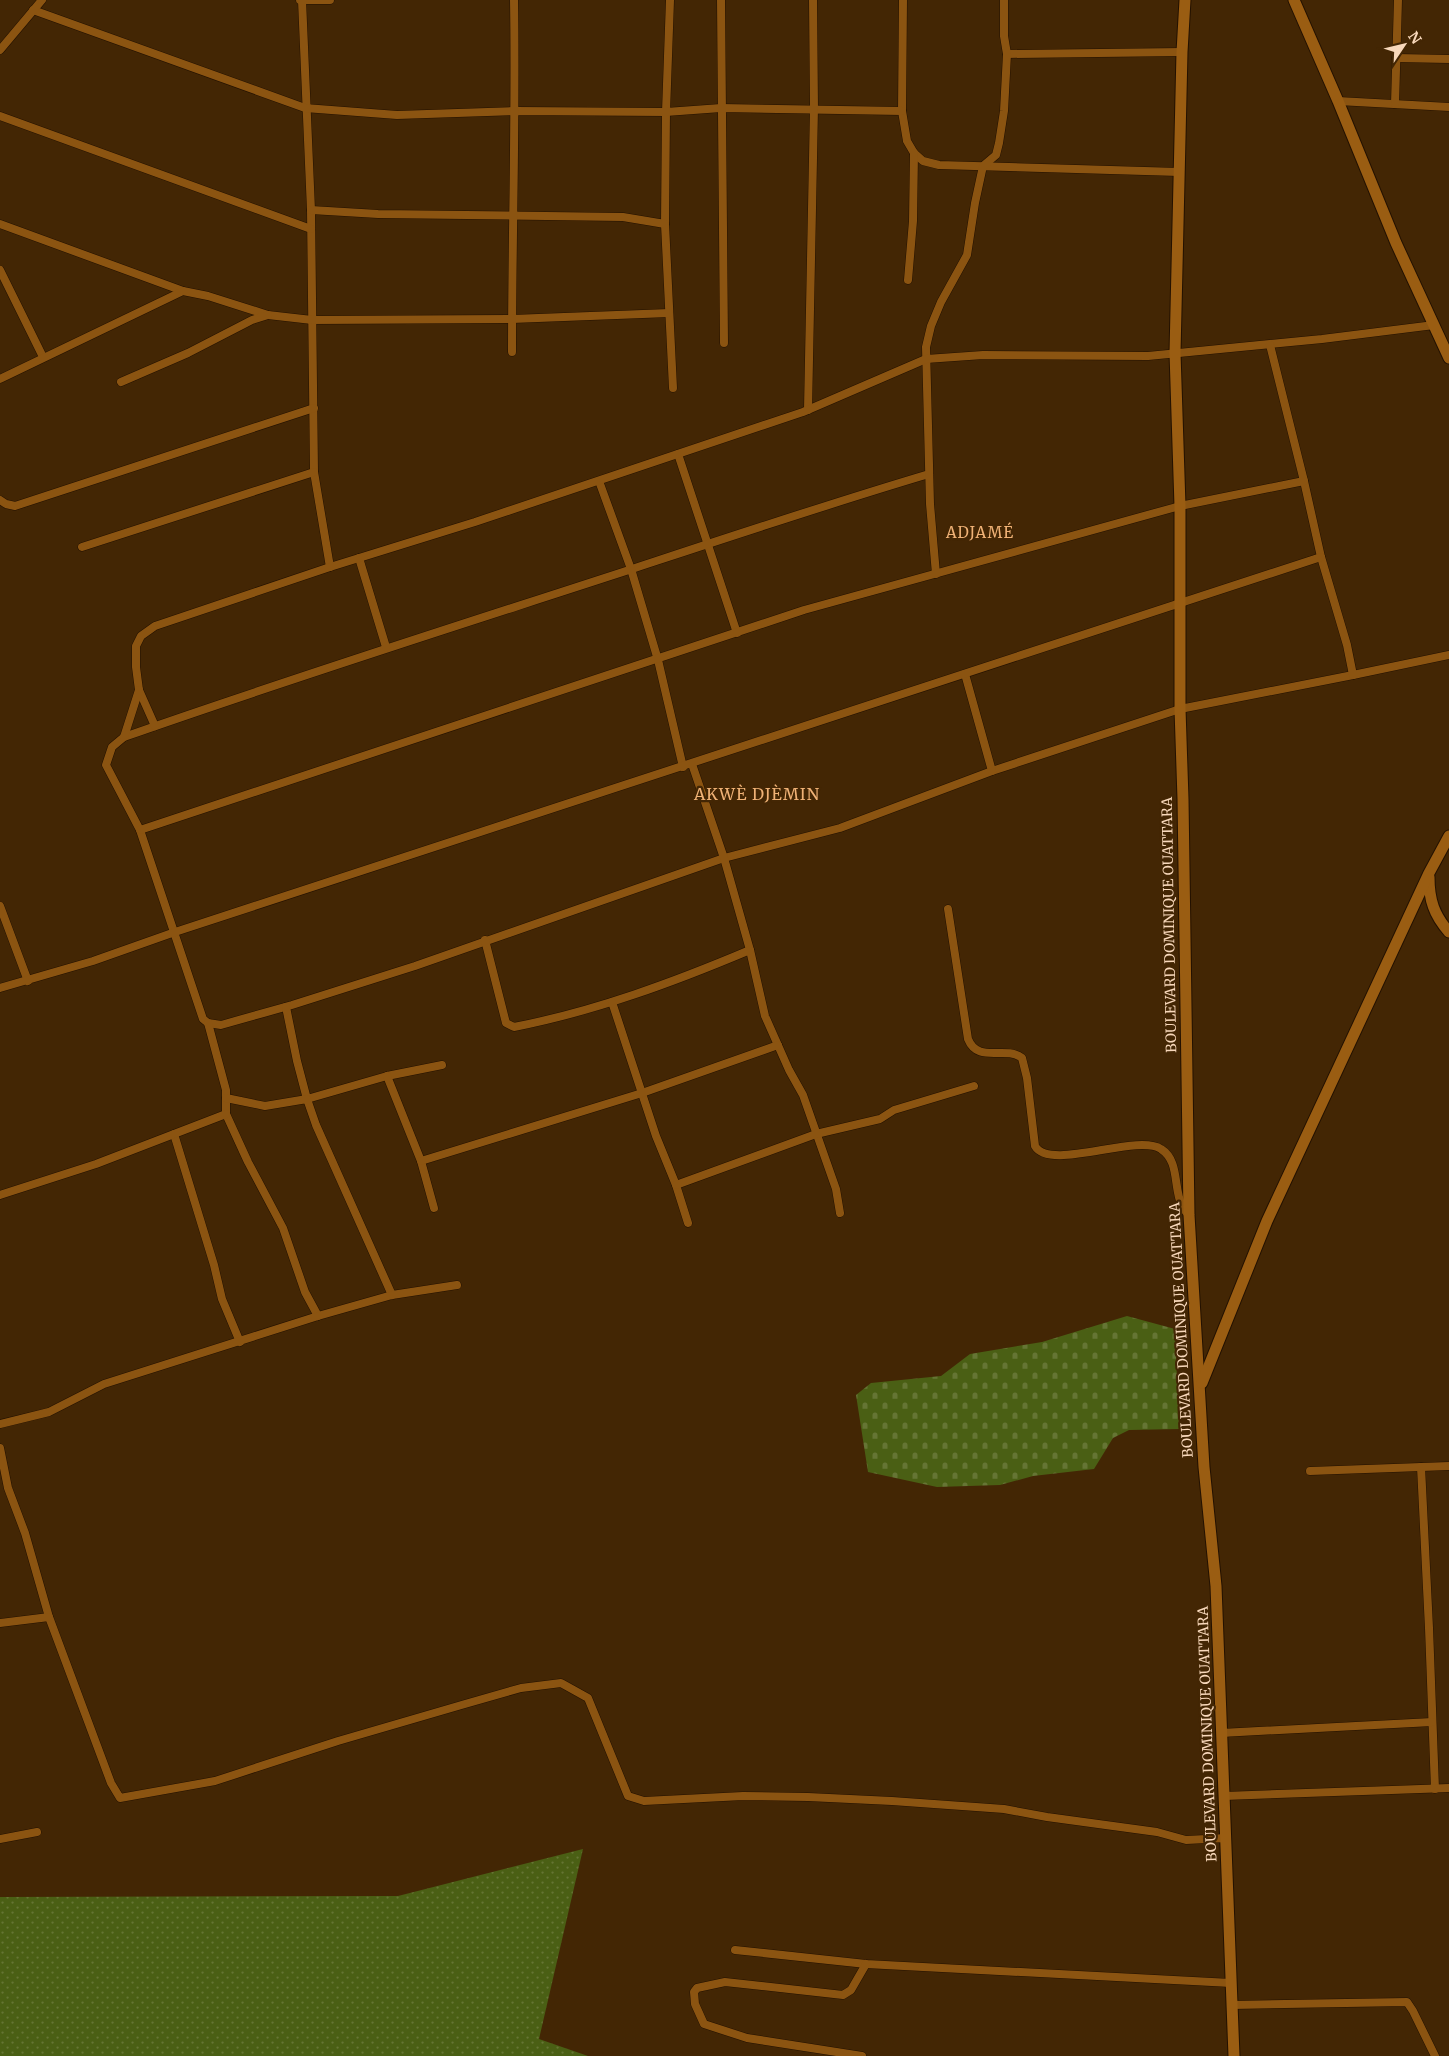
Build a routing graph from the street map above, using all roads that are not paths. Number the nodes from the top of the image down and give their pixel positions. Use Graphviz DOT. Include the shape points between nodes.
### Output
graph roads {
  1 [pos="42,0"];
  2 [pos="301,0"];
  3 [pos="330,0"];
  4 [pos="514,0"];
  5 [pos="670,0"];
  6 [pos="721,0"];
  7 [pos="813,0"];
  8 [pos="902,0"];
  9 [pos="1004,0"];
  10 [pos="1185,0"];
  11 [pos="1294,0"];
  12 [pos="1398,0"];
  13 [pos="33,10"];
  14 [pos="0,50"];
  15 [pos="1182,52"];
  16 [pos="1007,54"];
  17 [pos="1396,58"];
  18 [pos="1449,59"];
  19 [pos="1338,101"];
  20 [pos="1395,104"];
  21 [pos="1449,107"];
  22 [pos="306,108"];
  23 [pos="721,108"];
  24 [pos="814,108"];
  25 [pos="516,111"];
  26 [pos="902,111"];
  27 [pos="666,112"];
  28 [pos="0,116"];
  29 [pos="914,154"];
  30 [pos="984,166"];
  31 [pos="1179,172"];
  32 [pos="311,210"];
  33 [pos="512,217"];
  34 [pos="0,224"];
  35 [pos="666,224"];
  36 [pos="312,229"];
  37 [pos="0,270"];
  38 [pos="908,280"];
  39 [pos="183,291"];
  40 [pos="669,313"];
  41 [pos="268,315"];
  42 [pos="512,319"];
  43 [pos="312,320"];
  44 [pos="1434,325"];
  45 [pos="724,343"];
  46 [pos="1270,345"];
  47 [pos="512,352"];
  48 [pos="1176,353"];
  49 [pos="42,357"];
  50 [pos="1449,358"];
  51 [pos="926,359"];
  52 [pos="0,379"];
  53 [pos="121,382"];
  54 [pos="673,388"];
  55 [pos="314,408"];
  56 [pos="808,410"];
  57 [pos="678,454"];
  58 [pos="314,472"];
  59 [pos="929,474"];
  60 [pos="599,481"];
  61 [pos="1304,481"];
  62 [pos="0,500"];
  63 [pos="1180,506"];
  64 [pos="708,543"];
  65 [pos="82,546"];
  66 [pos="1321,557"];
  67 [pos="359,558"];
  68 [pos="330,567"];
  69 [pos="631,569"];
  70 [pos="936,574"];
  71 [pos="1181,602"];
  72 [pos="737,633"];
  73 [pos="386,647"];
  74 [pos="1449,655"];
  75 [pos="658,660"];
  76 [pos="965,674"];
  77 [pos="1353,675"];
  78 [pos="139,690"];
  79 [pos="1180,709"];
  80 [pos="155,726"];
  81 [pos="124,737"];
  82 [pos="692,764"];
  83 [pos="683,767"];
  84 [pos="992,771"];
  85 [pos="140,830"];
  86 [pos="1447,843"];
  87 [pos="724,858"];
  88 [pos="1429,873"];
  89 [pos="0,906"];
  90 [pos="948,909"];
  91 [pos="175,932"];
  92 [pos="1449,932"];
  93 [pos="485,940"];
  94 [pos="750,950"];
  95 [pos="28,981"];
  96 [pos="0,988"];
  97 [pos="612,1002"];
  98 [pos="286,1007"];
  99 [pos="208,1024"];
  100 [pos="778,1045"];
  101 [pos="442,1065"];
  102 [pos="387,1076"];
  103 [pos="974,1086"];
  104 [pos="642,1093"];
  105 [pos="226,1098"];
  106 [pos="307,1099"];
  107 [pos="226,1114"];
  108 [pos="174,1134"];
  109 [pos="816,1134"];
  110 [pos="422,1161"];
  111 [pos="676,1184"];
  112 [pos="0,1195"];
  113 [pos="434,1208"];
  114 [pos="840,1213"];
  115 [pos="1189,1215"];
  116 [pos="688,1223"];
  117 [pos="457,1285"];
  118 [pos="392,1295"];
  119 [pos="318,1316"];
  120 [pos="240,1342"];
  121 [pos="1201,1386"];
  122 [pos="0,1424"];
  123 [pos="0,1448"];
  124 [pos="1449,1466"];
  125 [pos="1421,1467"];
  126 [pos="1310,1471"];
  127 [pos="49,1617"];
  128 [pos="0,1623"];
  129 [pos="1432,1722"];
  130 [pos="1221,1733"];
  131 [pos="1434,1788"];
  132 [pos="1449,1788"];
  133 [pos="1224,1796"];
  134 [pos="37,1832"];
  135 [pos="1227,1838"];
  136 [pos="0,1839"];
  137 [pos="735,1950"];
  138 [pos="866,1964"];
  139 [pos="1231,1983"];
  140 [pos="1232,2005"];
  141 [pos="862,2056"];
  142 [pos="1234,2056"];
  143 [pos="1435,2056"];
  1 -- 13 [label="street"];
  2 -- 3 [label="street"];
  2 -- 22 [label="street"];
  4 -- 25 [label="street"];
  5 -- 27 [label="street"];
  6 -- 23 [label="street"];
  7 -- 24 [label="street"];
  8 -- 26 [label="street"];
  9 -- 16 [label="street"];
  10 -- 15 [label="street, BOULEVARD DOMINIQUE OUATTARA"];
  11 -- 19 [label="street"];
  12 -- 17 [label="street"];
  13 -- 14 [label="street"];
  13 -- 22 [label="street"];
  15 -- 16 [label="street"];
  15 -- 31 [label="street, BOULEVARD DOMINIQUE OUATTARA"];
  16 -- 30 [label="street" via="999,143 996,155"];
  17 -- 18 [label="street"];
  17 -- 20 [label="street"];
  19 -- 20 [label="street"];
  19 -- 44 [label="street" via="1396,243"];
  20 -- 21 [label="street"];
  22 -- 25 [label="street" via="397,115"];
  22 -- 32 [label="street"];
  23 -- 24 [label="street"];
  23 -- 27 [label="street"];
  23 -- 45 [label="street"];
  24 -- 26 [label="street"];
  24 -- 56 [label="street"];
  25 -- 27 [label="street"];
  25 -- 33 [label="street"];
  26 -- 29 [label="street" via="907,141"];
  27 -- 35 [label="street"];
  28 -- 36 [label="street"];
  29 -- 30 [label="street" via="922,161 939,165"];
  29 -- 38 [label="street"];
  30 -- 31 [label="street"];
  30 -- 51 [label="street" via="967,256 931,326"];
  31 -- 48 [label="street, BOULEVARD DOMINIQUE OUATTARA"];
  32 -- 33 [label="street"];
  32 -- 36 [label="street"];
  33 -- 35 [label="street" via="624,217"];
  33 -- 42 [label="street"];
  34 -- 39 [label="street"];
  35 -- 40 [label="street"];
  36 -- 43 [label="street"];
  37 -- 49 [label="street"];
  39 -- 41 [label="street"];
  39 -- 49 [label="street"];
  40 -- 42 [label="street"];
  40 -- 54 [label="street"];
  41 -- 43 [label="street"];
  41 -- 53 [label="street"];
  42 -- 43 [label="street"];
  42 -- 47 [label="street"];
  43 -- 55 [label="street"];
  44 -- 46 [label="street"];
  44 -- 50 [label="street"];
  46 -- 48 [label="street"];
  46 -- 61 [label="street"];
  48 -- 51 [label="street" via="1148,356 983,355"];
  48 -- 63 [label="street, BOULEVARD DOMINIQUE OUATTARA"];
  49 -- 52 [label="street"];
  51 -- 56 [label="street"];
  51 -- 59 [label="street"];
  55 -- 58 [label="street"];
  55 -- 62 [label="street" via="15,506"];
  56 -- 57 [label="street"];
  57 -- 60 [label="street"];
  57 -- 64 [label="street"];
  58 -- 65 [label="street"];
  58 -- 68 [label="street"];
  59 -- 64 [label="street"];
  59 -- 70 [label="street"];
  60 -- 67 [label="street"];
  60 -- 69 [label="street"];
  61 -- 63 [label="street"];
  61 -- 66 [label="street"];
  63 -- 70 [label="street"];
  63 -- 71 [label="street, BOULEVARD DOMINIQUE OUATTARA"];
  64 -- 69 [label="street"];
  64 -- 72 [label="street"];
  66 -- 71 [label="street"];
  66 -- 77 [label="street"];
  67 -- 68 [label="street"];
  67 -- 73 [label="street"];
  68 -- 78 [label="street" via="154,626 141,636 136,646"];
  69 -- 73 [label="street"];
  69 -- 75 [label="street"];
  70 -- 72 [label="street" via="804,610"];
  71 -- 76 [label="street"];
  71 -- 79 [label="street, BOULEVARD DOMINIQUE OUATTARA"];
  72 -- 75 [label="street"];
  73 -- 80 [label="street"];
  74 -- 77 [label="street"];
  75 -- 83 [label="street"];
  75 -- 85 [label="street"];
  76 -- 82 [label="street"];
  76 -- 84 [label="street"];
  77 -- 79 [label="street"];
  78 -- 80 [label="street"];
  78 -- 81 [label="street"];
  79 -- 84 [label="street"];
  79 -- 115 [label="street, BOULEVARD DOMINIQUE OUATTARA"];
  80 -- 81 [label="street"];
  81 -- 85 [label="street" via="112,748 106,765"];
  82 -- 83 [label="street"];
  82 -- 87 [label="street"];
  83 -- 91 [label="street"];
  84 -- 87 [label="street" via="840,828"];
  85 -- 91 [label="street"];
  86 -- 88 [label="street"];
  87 -- 93 [label="street"];
  87 -- 94 [label="street"];
  88 -- 92 [label="street" via="1435,914"];
  88 -- 121 [label="street" via="1267,1221"];
  89 -- 95 [label="street"];
  90 -- 115 [label="street" via="968,1039 980,1052 1016,1054 1022,1058 1028,1078 1038,1152 1045,1155 1079,1153 1150,1144 1162,1149 1176,1174 1181,1205"];
  91 -- 95 [label="street"];
  91 -- 99 [label="street" via="203,1019"];
  93 -- 97 [label="street" via="506,1023 514,1027"];
  93 -- 98 [label="street"];
  94 -- 97 [label="street" via="674,982"];
  94 -- 100 [label="street" via="765,1016"];
  95 -- 96 [label="street"];
  97 -- 104 [label="street"];
  98 -- 99 [label="street" via="221,1024"];
  98 -- 106 [label="street"];
  99 -- 105 [label="street"];
  100 -- 104 [label="street"];
  100 -- 109 [label="street" via="803,1095"];
  101 -- 102 [label="street"];
  102 -- 106 [label="street"];
  102 -- 110 [label="street"];
  103 -- 109 [label="street" via="894,1110 880,1119"];
  104 -- 110 [label="street"];
  104 -- 111 [label="street"];
  105 -- 106 [label="street" via="265,1106"];
  105 -- 107 [label="street"];
  106 -- 118 [label="street"];
  107 -- 108 [label="street"];
  107 -- 119 [label="street" via="283,1228 305,1292"];
  108 -- 112 [label="street" via="96,1164"];
  108 -- 120 [label="street" via="222,1299"];
  109 -- 111 [label="street"];
  109 -- 114 [label="street" via="836,1189"];
  110 -- 113 [label="street"];
  111 -- 116 [label="street"];
  115 -- 121 [label="street, BOULEVARD DOMINIQUE OUATTARA"];
  117 -- 118 [label="street"];
  118 -- 119 [label="street"];
  119 -- 120 [label="street"];
  120 -- 122 [label="street" via="104,1384 49,1412"];
  121 -- 130 [label="street, BOULEVARD DOMINIQUE OUATTARA" via="1204,1467 1216,1586"];
  123 -- 127 [label="street" via="8,1488 25,1533"];
  124 -- 125 [label="street"];
  125 -- 126 [label="street"];
  125 -- 129 [label="street"];
  127 -- 128 [label="street"];
  127 -- 135 [label="street" via="111,1783 120,1798 215,1781 338,1741 521,1688 561,1683 588,1698 628,1796 644,1800 752,1796 892,1801 1004,1809 1156,1832 1186,1840"];
  129 -- 130 [label="street"];
  129 -- 131 [label="street"];
  130 -- 133 [label="street, BOULEVARD DOMINIQUE OUATTARA"];
  131 -- 132 [label="street"];
  131 -- 133 [label="street"];
  133 -- 135 [label="street, BOULEVARD DOMINIQUE OUATTARA"];
  134 -- 136 [label="street"];
  135 -- 139 [label="street, BOULEVARD DOMINIQUE OUATTARA"];
  137 -- 138 [label="street"];
  138 -- 139 [label="street"];
  138 -- 141 [label="street" via="851,1990 843,1995 725,1982 697,1988 694,1992 695,2004 704,2024 747,2038"];
  139 -- 140 [label="street, BOULEVARD DOMINIQUE OUATTARA"];
  140 -- 142 [label="street, BOULEVARD DOMINIQUE OUATTARA"];
  140 -- 143 [label="street" via="1407,2002"];
}
